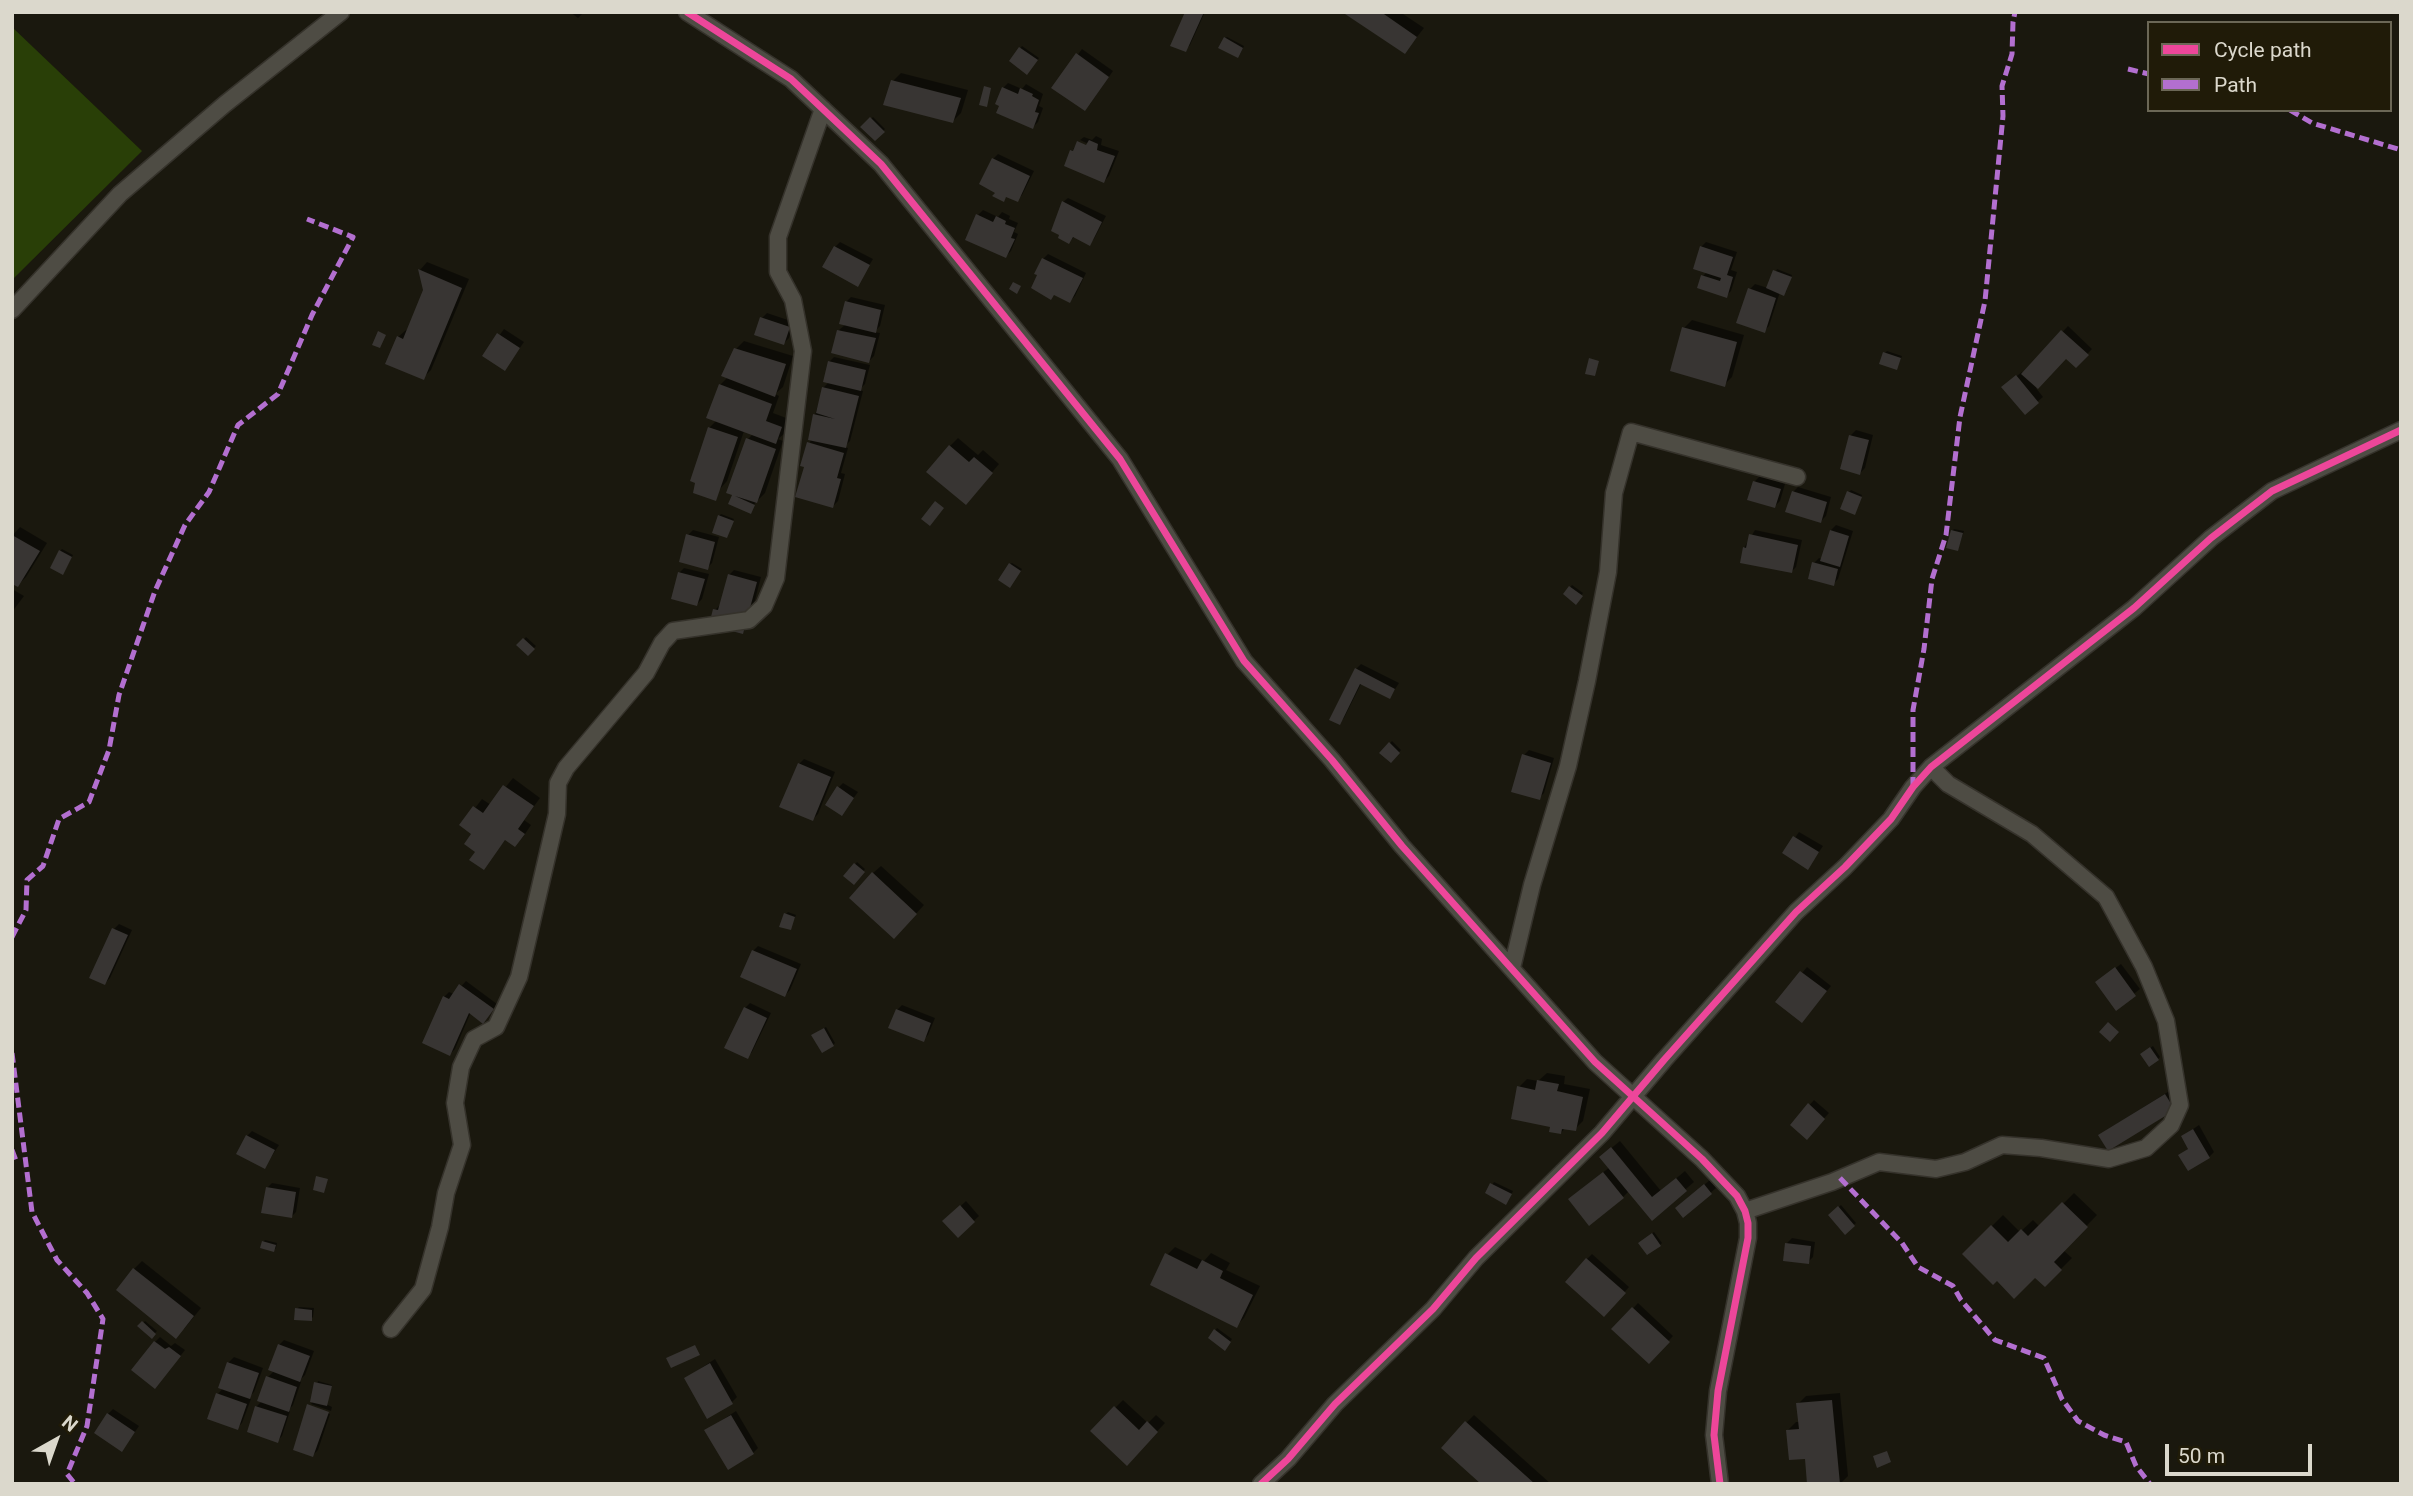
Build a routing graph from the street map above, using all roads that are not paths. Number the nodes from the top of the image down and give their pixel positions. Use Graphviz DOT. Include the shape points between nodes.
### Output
graph roads {
  1 [pos="341,12"];
  2 [pos="687,12"];
  3 [pos="823,109"];
  4 [pos="12,310"];
  5 [pos="2401,430"];
  6 [pos="1797,477"];
  7 [pos="1931,767"];
  8 [pos="1512,968"];
  9 [pos="1631,1097"];
  10 [pos="1745,1211"];
  11 [pos="391,1329"];
  12 [pos="1261,1484"];
  13 [pos="1720,1484"];
  1 -- 4 [label="street" via="120,194"];
  2 -- 3 [label="street" via="791,79"];
  3 -- 8 [label="street" via="881,164 1120,459 1244,661"];
  3 -- 11 [label="street" via="778,237 778,271 793,300 803,351 776,578 764,606 749,620 673,631 646,673 558,783 557,814 519,977 496,1027 474,1039 461,1067 455,1103 462,1145 423,1289"];
  5 -- 7 [label="street" via="2272,491 2211,537 2134,608"];
  6 -- 8 [label="street" via="1631,432 1614,493 1608,572 1584,694"];
  7 -- 9 [label="street" via="1891,819 1796,912"];
  7 -- 10 [label="street" via="1948,784 2032,834 2106,897 2144,967 2165,1021 2180,1105 2171,1125 2146,1148 2109,1160 2002,1145 1936,1169 1879,1162"];
  8 -- 9 [label="street"];
  9 -- 10 [label="street" via="1726,1183"];
  9 -- 12 [label="street" via="1602,1133"];
  10 -- 13 [label="street" via="1748,1238 1718,1391 1714,1435"];
}
